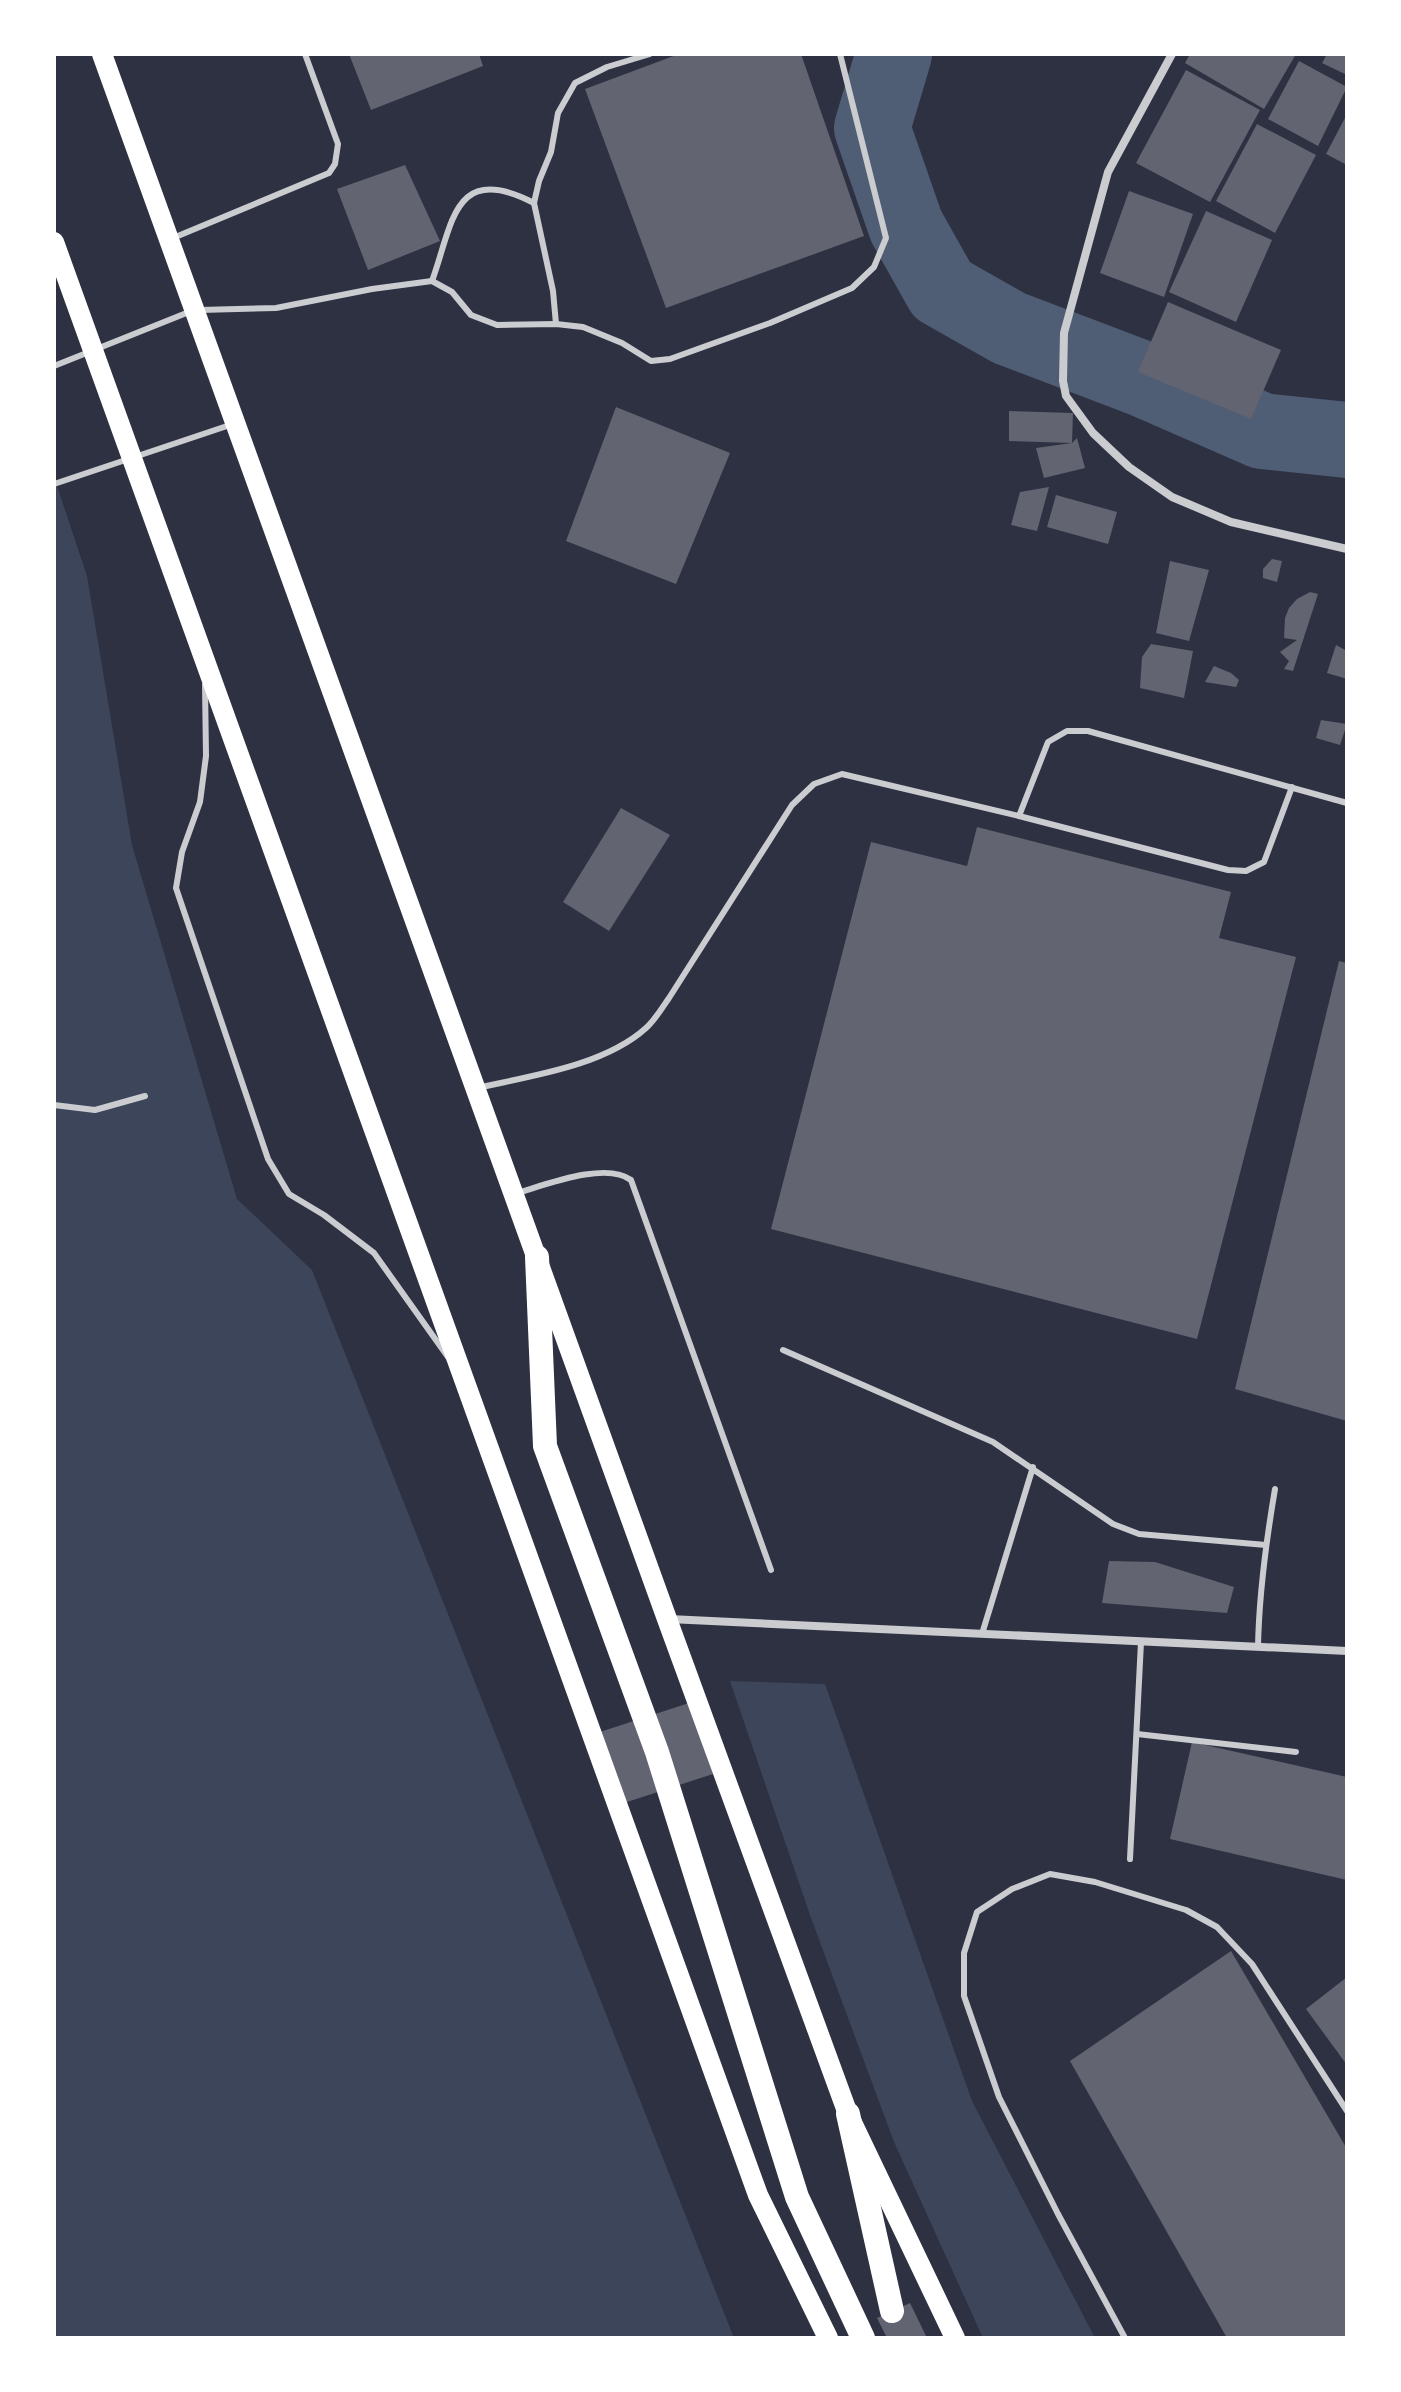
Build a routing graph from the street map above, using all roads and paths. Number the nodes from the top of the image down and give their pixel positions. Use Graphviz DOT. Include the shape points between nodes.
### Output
graph roads {
  1 [pos="102,54"];
  2 [pos="305,54"];
  3 [pos="650,54"];
  4 [pos="840,54"];
  5 [pos="1172,54"];
  6 [pos="534,203"];
  7 [pos="170,240"];
  8 [pos="54,242"];
  9 [pos="432,281"];
  10 [pos="194,310"];
  11 [pos="556,324"];
  12 [pos="94,352"];
  13 [pos="54,366"];
  14 [pos="236,423"];
  15 [pos="131,456"];
  16 [pos="54,484"];
  17 [pos="1347,549"];
  18 [pos="205,661"];
  19 [pos="1292,787"];
  20 [pos="1347,803"];
  21 [pos="1019,816"];
  22 [pos="475,1088"];
  23 [pos="145,1096"];
  24 [pos="54,1105"];
  25 [pos="513,1194"];
  26 [pos="537,1257"];
  27 [pos="783,1350"];
  28 [pos="463,1379"];
  29 [pos="1033,1467"];
  30 [pos="1275,1489"];
  31 [pos="1266,1545"];
  32 [pos="771,1570"];
  33 [pos="667,1619"];
  34 [pos="982,1634"];
  35 [pos="1141,1642"];
  36 [pos="1258,1647"];
  37 [pos="1347,1651"];
  38 [pos="1137,1734"];
  39 [pos="1296,1752"];
  40 [pos="1130,1859"];
  41 [pos="1347,2111"];
  42 [pos="848,2114"];
  43 [pos="892,2311"];
  44 [pos="828,2338"];
  45 [pos="863,2338"];
  46 [pos="955,2338"];
  47 [pos="1125,2338"];
  1 -- 7 [label="main road"];
  2 -- 7 [label="lane" via="338,144 329,173"];
  3 -- 6 [label="lane" via="575,83 558,113"];
  4 -- 11 [label="lane" via="886,238 874,267 852,288 670,359 651,361 583,327"];
  5 -- 17 [label="street" via="1108,172 1064,333 1066,396 1093,433 1172,497 1231,522"];
  6 -- 9 [label="lane" via="499,190 471,194 456,207"];
  6 -- 11 [label="lane"];
  7 -- 10 [label="main road"];
  8 -- 12 [label="main road"];
  9 -- 10 [label="lane" via="276,308"];
  9 -- 11 [label="lane" via="452,292 471,315 497,325"];
  10 -- 12 [label="lane"];
  10 -- 14 [label="main road"];
  12 -- 13 [label="lane"];
  12 -- 15 [label="main road"];
  14 -- 15 [label="lane"];
  14 -- 22 [label="main road"];
  15 -- 16 [label="lane"];
  15 -- 18 [label="main road"];
  18 -- 28 [label="main road"];
  18 -- 28 [label="lane" via="206,756 200,802 176,888 268,1159 289,1194 374,1253"];
  19 -- 20 [label="lane"];
  19 -- 21 [label="lane" via="1088,731 1067,731 1048,742"];
  19 -- 21 [label="lane" via="1264,862 1246,871"];
  21 -- 22 [label="lane" via="842,774 814,784 792,805 647,1028 610,1052"];
  22 -- 25 [label="main road"];
  23 -- 24 [label="lane" via="95,1110"];
  25 -- 26 [label="main road"];
  25 -- 32 [label="lane" via="594,1174 618,1173 631,1180"];
  26 -- 33 [label="main road"];
  26 -- 45 [label="highway" via="545,1446 654,1741 797,2197"];
  27 -- 29 [label="lane" via="993,1442"];
  28 -- 44 [label="main road" via="758,2195"];
  29 -- 31 [label="lane" via="1113,1524 1139,1534"];
  29 -- 34 [label="lane"];
  30 -- 31 [label="lane"];
  31 -- 36 [label="lane"];
  33 -- 34 [label="street"];
  33 -- 42 [label="main road"];
  34 -- 35 [label="street"];
  35 -- 36 [label="street"];
  35 -- 38 [label="lane"];
  36 -- 37 [label="street"];
  38 -- 39 [label="lane"];
  38 -- 40 [label="lane"];
  41 -- 47 [label="lane" via="1252,1964 1217,1927 1186,1910 1050,1874 1012,1889 977,1912 964,1953 964,1996 999,2097"];
  42 -- 43 [label="highway"];
  42 -- 46 [label="main road"];
}
